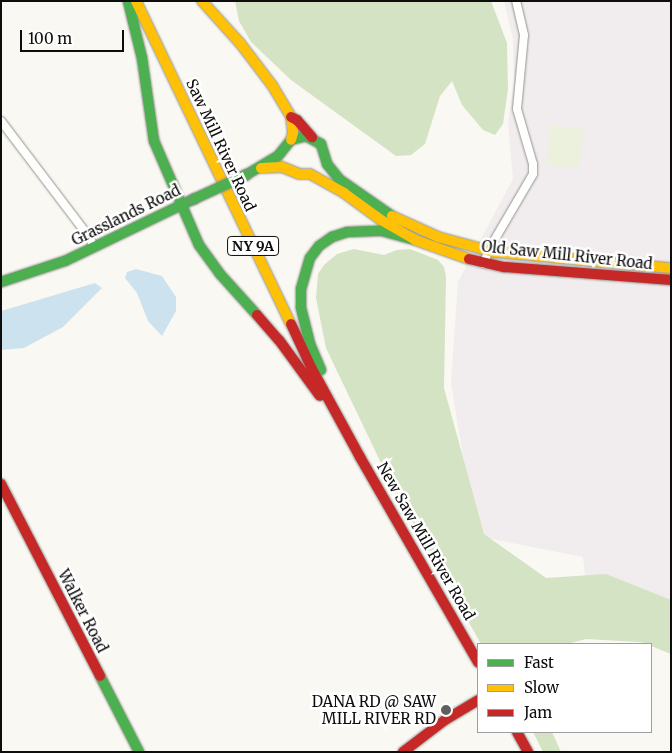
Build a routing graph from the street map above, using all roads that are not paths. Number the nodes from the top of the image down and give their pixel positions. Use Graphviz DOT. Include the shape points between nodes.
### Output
graph roads {
  1 [pos="128,1"];
  2 [pos="136,1"];
  3 [pos="202,1"];
  4 [pos="516,1"];
  5 [pos="291,117"];
  6 [pos="1,121"];
  7 [pos="312,137"];
  8 [pos="290,140"];
  9 [pos="284,149"];
  10 [pos="325,158"];
  11 [pos="261,168"];
  12 [pos="291,169"];
  13 [pos="310,174"];
  14 [pos="181,205"];
  15 [pos="415,240"];
  16 [pos="94,247"];
  17 [pos="488,251"];
  18 [pos="484,264"];
  19 [pos="671,268"];
  20 [pos="671,280"];
  21 [pos="1,282"];
  22 [pos="347,434"];
  23 [pos="1,484"];
  24 [pos="477,660"];
  25 [pos="477,701"];
  26 [pos="518,733"];
  27 [pos="139,752"];
  28 [pos="403,752"];
  29 [pos="528,752"];
  1 -- 14 [label="main road" via="142,58 154,141"];
  2 -- 22 [label="main road, Saw Mill River Road / NY 9A" via="279,302"];
  3 -- 5 [label="main road, Old Saw Mill River Road" via="257,65"];
  4 -- 17 [label="street" via="524,36 517,109 533,174"];
  5 -- 7 [label="main road, Old Saw Mill River Road"];
  5 -- 8 [label="main road" via="293,133"];
  6 -- 16 [label="street"];
  7 -- 8 [label="main road"];
  7 -- 10 [label="main road, Old Saw Mill River Road" via="321,144"];
  8 -- 9 [label="main road"];
  9 -- 11 [label="main road"];
  9 -- 12 [label="main road"];
  10 -- 13 [label="main road" via="322,167"];
  10 -- 17 [label="main road, Old Saw Mill River Road" via="339,179 394,217 438,237"];
  11 -- 12 [label="main road, Old Saw Mill River Road" via="282,166"];
  11 -- 14 [label="main road, Grasslands Road, bridge"];
  12 -- 13 [label="main road, Old Saw Mill River Road" via="299,174"];
  13 -- 15 [label="main road, Old Saw Mill River Road" via="344,192"];
  14 -- 16 [label="main road, Grasslands Road"];
  14 -- 22 [label="main road" via="208,260 279,340"];
  15 -- 18 [label="main road, Old Saw Mill River Road"];
  15 -- 22 [label="main road" via="382,231 347,232 319,246 304,272 301,289 304,325"];
  16 -- 21 [label="main road, Grasslands Road" via="65,261"];
  17 -- 18 [label="street"];
  17 -- 19 [label="main road, Old Saw Mill River Road"];
  18 -- 20 [label="main road, Old Saw Mill River Road"];
  22 -- 24 [label="main road, New Saw Mill River Road / NY 9A"];
  23 -- 27 [label="main road, Walker Road"];
  25 -- 28 [label="main road"];
  26 -- 29 [label="main road"];
}
